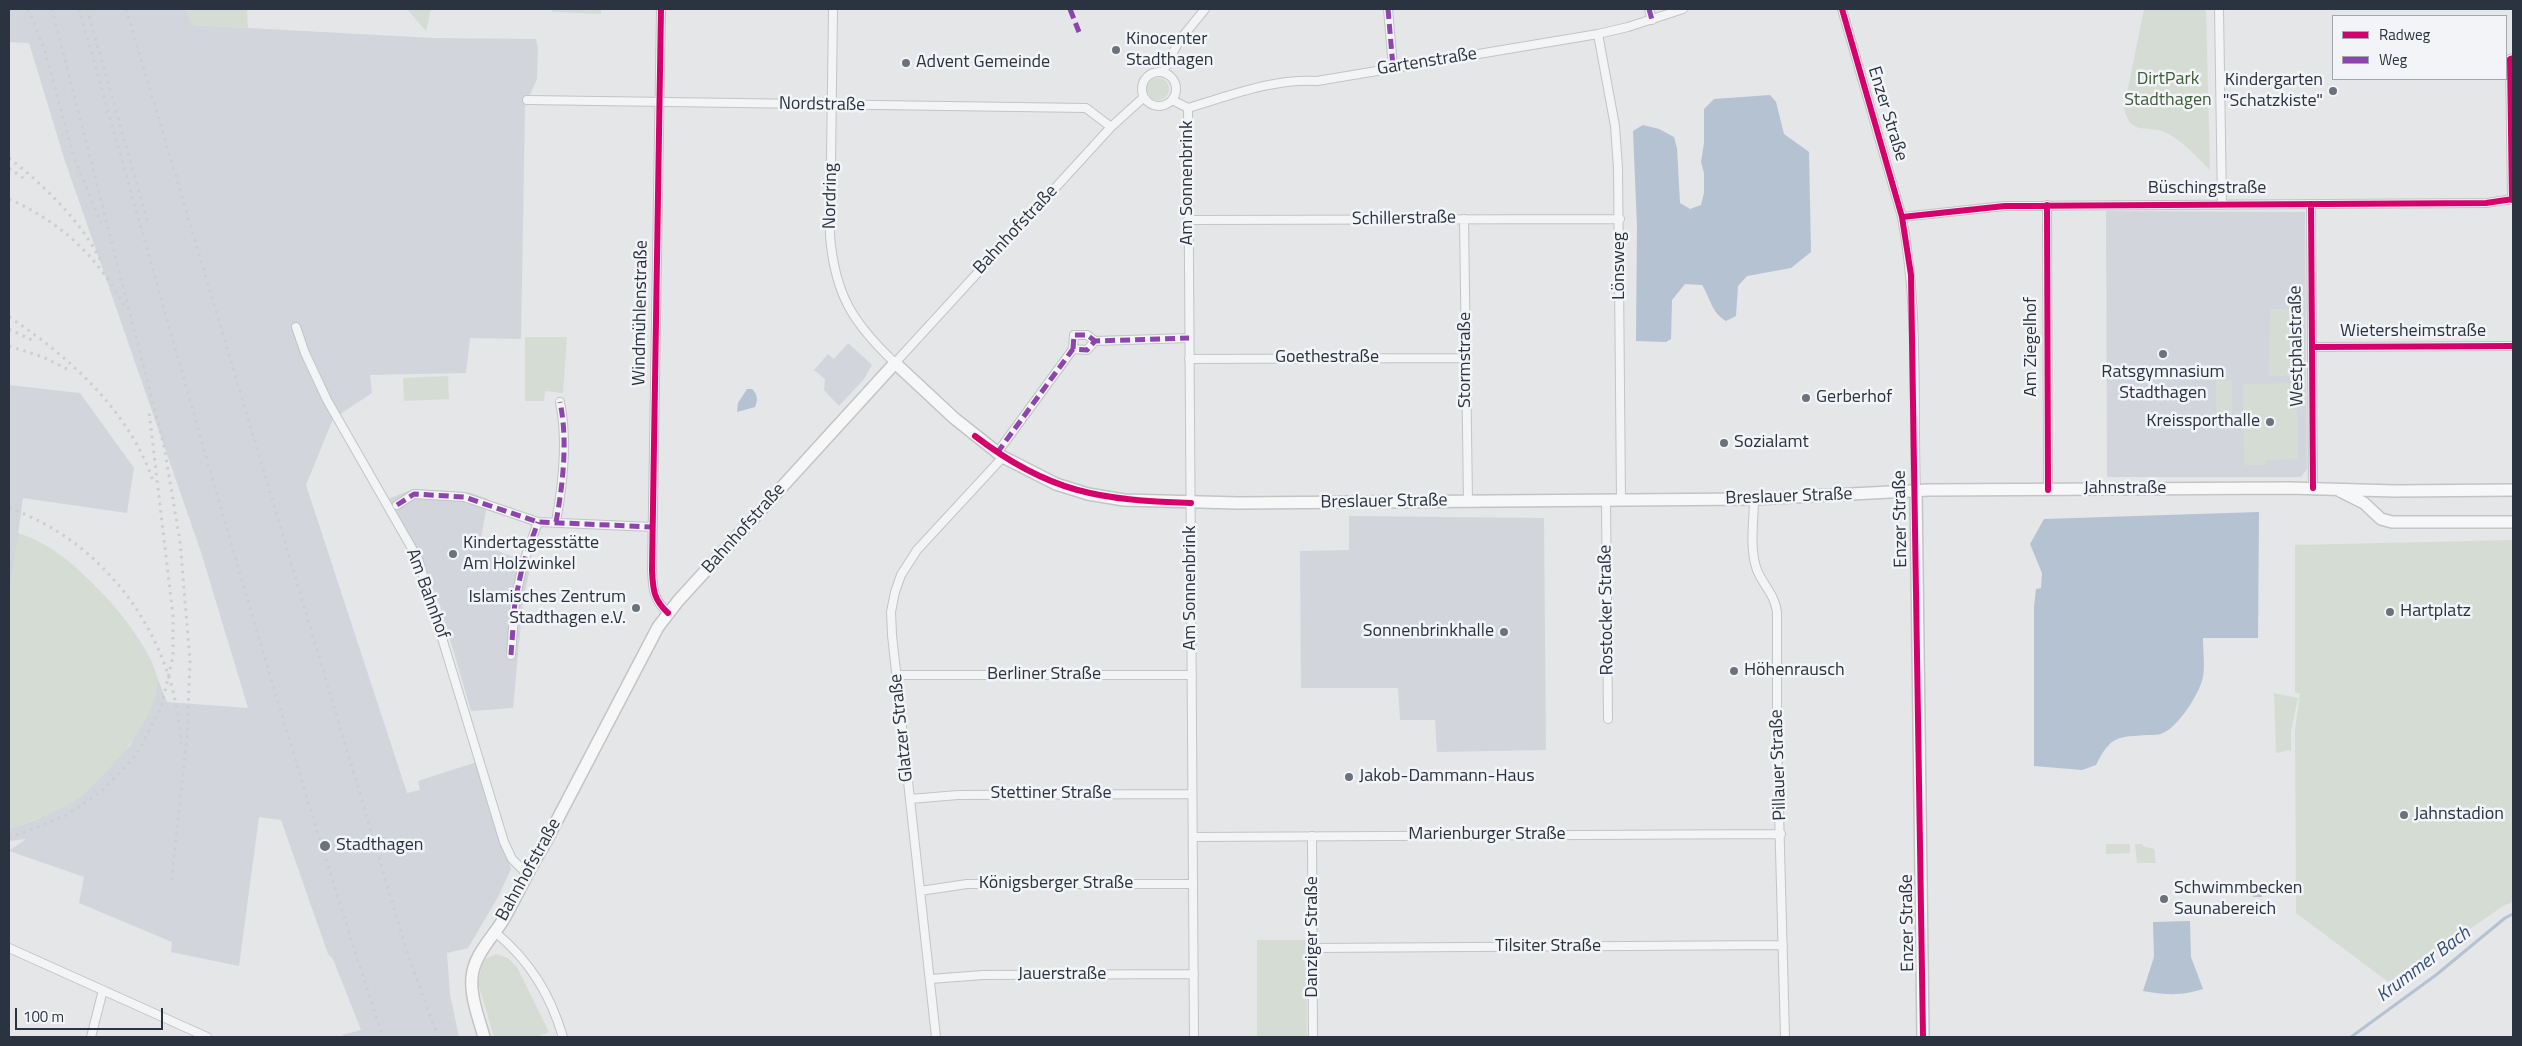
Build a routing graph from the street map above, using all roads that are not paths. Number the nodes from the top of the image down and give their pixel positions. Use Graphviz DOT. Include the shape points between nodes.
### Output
graph roads {
  1 [pos="661,9"];
  2 [pos="833,9"];
  3 [pos="1206,9"];
  4 [pos="1388,9"];
  5 [pos="1648,9"];
  6 [pos="1683,9"];
  7 [pos="1842,9"];
  8 [pos="2219,9"];
  9 [pos="1652,20"];
  10 [pos="1598,34"];
  11 [pos="2513,58"];
  12 [pos="1393,67"];
  13 [pos="1163,72"];
  14 [pos="1144,97"];
  15 [pos="527,100"];
  16 [pos="1172,100"];
  17 [pos="660,102"];
  18 [pos="832,106"];
  19 [pos="1188,108"];
  20 [pos="1111,127"];
  21 [pos="2512,199"];
  22 [pos="2222,204"];
  23 [pos="2311,204"];
  24 [pos="2047,205"];
  25 [pos="1902,217"];
  26 [pos="1464,219"];
  27 [pos="1620,219"];
  28 [pos="1188,220"];
  29 [pos="296,327"];
  30 [pos="1189,338"];
  31 [pos="1095,341"];
  32 [pos="2513,346"];
  33 [pos="2312,347"];
  34 [pos="1073,349"];
  35 [pos="1466,358"];
  36 [pos="1189,359"];
  37 [pos="895,363"];
  38 [pos="560,402"];
  39 [pos="1000,455"];
  40 [pos="2313,488"];
  41 [pos="2334,488"];
  42 [pos="2048,490"];
  43 [pos="2513,490"];
  44 [pos="1916,491"];
  45 [pos="2382,491"];
  46 [pos="1754,499"];
  47 [pos="1606,500"];
  48 [pos="1621,500"];
  49 [pos="1468,501"];
  50 [pos="1191,503"];
  51 [pos="397,505"];
  52 [pos="2373,512"];
  53 [pos="538,522"];
  54 [pos="556,522"];
  55 [pos="2513,522"];
  56 [pos="653,528"];
  57 [pos="668,613"];
  58 [pos="511,655"];
  59 [pos="896,675"];
  60 [pos="1192,675"];
  61 [pos="1608,719"];
  62 [pos="1192,794"];
  63 [pos="910,799"];
  64 [pos="1781,834"];
  65 [pos="1312,836"];
  66 [pos="1193,837"];
  67 [pos="526,874"];
  68 [pos="1193,884"];
  69 [pos="920,891"];
  70 [pos="495,932"];
  71 [pos="1783,945"];
  72 [pos="9,948"];
  73 [pos="1313,948"];
  74 [pos="1194,974"];
  75 [pos="930,979"];
  76 [pos="103,990"];
  77 [pos="91,1037"];
  78 [pos="207,1037"];
  79 [pos="484,1037"];
  80 [pos="563,1037"];
  81 [pos="936,1037"];
  82 [pos="1194,1037"];
  83 [pos="1313,1037"];
  84 [pos="1784,1037"];
  85 [pos="1924,1037"];
  1 -- 17 [label="street, Windmühlenstraße"];
  2 -- 18 [label="street, Nordring"];
  3 -- 13 [label="street" via="1179,41"];
  4 -- 12 [label="street"];
  5 -- 9 [label="street"];
  6 -- 9 [label="street, Gartenstraße"];
  7 -- 25 [label="street, Enzer Straße"];
  8 -- 22 [label="street, Büschingstraße"];
  9 -- 10 [label="street, Gartenstraße"];
  10 -- 12 [label="street, Gartenstraße"];
  10 -- 27 [label="street, Lönsweg" via="1615,126"];
  11 -- 21 [label="street" via="2510,59"];
  12 -- 19 [label="street, Gartenstraße" via="1268,86"];
  13 -- 14 [label="street" via="1152,73 1144,81"];
  13 -- 16 [label="street" via="1175,84"];
  14 -- 16 [label="street" via="1157,106"];
  14 -- 20 [label="street, Bahnhofstraße"];
  15 -- 17 [label="street, Nordstraße"];
  16 -- 19 [label="street"];
  17 -- 18 [label="street, Nordstraße"];
  17 -- 56 [label="street, Windmühlenstraße"];
  18 -- 20 [label="street, Nordstraße" via="1086,108"];
  18 -- 37 [label="street, Nordring" via="830,236 836,280 851,314"];
  19 -- 28 [label="street, Am Sonnenbrink"];
  20 -- 37 [label="street, Bahnhofstraße"];
  21 -- 23 [label="street, Büschingstraße" via="2486,203"];
  22 -- 23 [label="street, Büschingstraße"];
  22 -- 24 [label="street, Büschingstraße"];
  23 -- 33 [label="street, Westphalstraße"];
  24 -- 25 [label="street, Büschingstraße"];
  24 -- 42 [label="street, Am Ziegelhof"];
  25 -- 44 [label="street, Enzer Straße" via="1912,300"];
  26 -- 27 [label="street, Schillerstraße"];
  26 -- 28 [label="street, Schillerstraße"];
  26 -- 35 [label="street, Stormstraße"];
  27 -- 48 [label="street, Lönsweg"];
  28 -- 30 [label="street, Am Sonnenbrink"];
  29 -- 67 [label="street, Am Bahnhof" via="327,400 418,559 504,842 512,859"];
  30 -- 31 [label="street"];
  30 -- 36 [label="street, Am Sonnenbrink"];
  31 -- 34 [label="street" via="1087,350"];
  31 -- 34 [label="street, Glatzer Straße" via="1087,335 1074,336"];
  32 -- 33 [label="street, Wietersheimstraße"];
  33 -- 40 [label="street, Westphalstraße"];
  34 -- 39 [label="street, Glatzer Straße"];
  35 -- 36 [label="street, Goethestraße"];
  35 -- 49 [label="street, Stormstraße"];
  36 -- 50 [label="street, Am Sonnenbrink"];
  37 -- 39 [label="main road, Breslauer Straße"];
  37 -- 57 [label="main road, Bahnhofstraße"];
  38 -- 54 [label="street" via="564,424"];
  39 -- 50 [label="main road, Breslauer Straße" via="1056,484 1088,494 1124,500"];
  39 -- 59 [label="street, Glatzer Straße" via="917,550 901,575 894,592 892,612"];
  40 -- 41 [label="main road, Jahnstraße"];
  40 -- 42 [label="main road, Jahnstraße"];
  41 -- 45 [label="main road, Jahnstraße"];
  41 -- 52 [label="main road, Jahnstraße" via="2364,503"];
  42 -- 44 [label="main road, Jahnstraße"];
  43 -- 45 [label="main road, Jahnstraße"];
  44 -- 46 [label="main road, Breslauer Straße"];
  44 -- 85 [label="main road, Enzer Straße"];
  45 -- 52 [label="main road" via="2375,496"];
  46 -- 48 [label="main road, Breslauer Straße"];
  46 -- 64 [label="street, Pillauer Straße" via="1754,557 1777,612"];
  47 -- 48 [label="main road, Breslauer Straße"];
  47 -- 49 [label="main road, Breslauer Straße"];
  47 -- 61 [label="street, Rostocker Straße"];
  49 -- 50 [label="main road, Breslauer Straße"];
  50 -- 60 [label="street, Am Sonnenbrink"];
  51 -- 53 [label="street" via="414,494 464,497"];
  52 -- 55 [label="main road, Jahnstraße" via="2392,522"];
  53 -- 54 [label="street"];
  53 -- 58 [label="street" via="523,564 515,601"];
  54 -- 56 [label="street"];
  56 -- 57 [label="street, Windmühlenstraße" via="653,593"];
  57 -- 67 [label="main road, Bahnhofstraße" via="646,646"];
  59 -- 60 [label="street, Berliner Straße"];
  59 -- 63 [label="street, Glatzer Straße"];
  60 -- 62 [label="street, Am Sonnenbrink"];
  62 -- 63 [label="street, Stettiner Straße" via="958,795"];
  62 -- 66 [label="street, Am Sonnenbrink"];
  63 -- 69 [label="street, Glatzer Straße"];
  64 -- 65 [label="street, Marienburger Straße"];
  64 -- 71 [label="street, Pillauer Straße"];
  65 -- 66 [label="street, Marienburger Straße"];
  65 -- 73 [label="street, Danziger Straße"];
  66 -- 68 [label="street, Am Sonnenbrink"];
  67 -- 70 [label="main road, Bahnhofstraße"];
  68 -- 69 [label="street, Königsberger Straße" via="967,884"];
  68 -- 74 [label="street, Am Sonnenbrink"];
  69 -- 75 [label="street, Glatzer Straße"];
  70 -- 79 [label="main road, Bahnhofstraße" via="478,956 471,978"];
  70 -- 80 [label="street" via="514,948 539,980 551,1002"];
  71 -- 73 [label="street, Tilsiter Straße"];
  71 -- 84 [label="street, Pillauer Straße"];
  72 -- 76 [label="street"];
  73 -- 83 [label="street, Danziger Straße"];
  74 -- 75 [label="street, Jauerstraße" via="983,975"];
  74 -- 82 [label="street, Am Sonnenbrink"];
  75 -- 81 [label="street, Glatzer Straße"];
  76 -- 77 [label="street"];
  76 -- 78 [label="street"];
}
